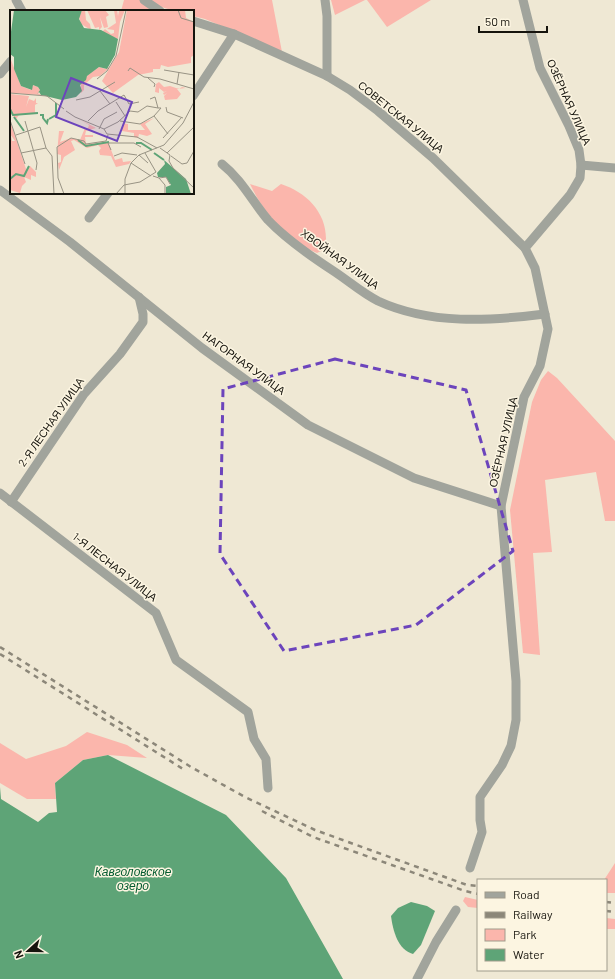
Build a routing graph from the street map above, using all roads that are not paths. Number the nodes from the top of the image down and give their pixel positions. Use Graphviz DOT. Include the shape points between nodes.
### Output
graph roads {
  1 [pos="16,0"];
  2 [pos="144,0"];
  3 [pos="324,0"];
  4 [pos="523,0"];
  5 [pos="21,10"];
  6 [pos="158,10"];
  7 [pos="194,21"];
  8 [pos="234,34"];
  9 [pos="10,62"];
  10 [pos="0,74"];
  11 [pos="327,76"];
  12 [pos="194,94"];
  13 [pos="222,164"];
  14 [pos="580,165"];
  15 [pos="615,168"];
  16 [pos="0,190"];
  17 [pos="107,194"];
  18 [pos="89,218"];
  19 [pos="525,248"];
  20 [pos="139,297"];
  21 [pos="545,314"];
  22 [pos="0,493"];
  23 [pos="11,502"];
  24 [pos="501,506"];
  25 [pos="268,788"];
  26 [pos="470,868"];
  27 [pos="456,910"];
  28 [pos="417,979"];
  1 -- 5 [label="street"];
  2 -- 6 [label="street"];
  3 -- 11 [label="street" via="327,16"];
  4 -- 14 [label="street, ОЗЁРНАЯ УЛИЦА" via="540,68 572,132 579,150"];
  7 -- 8 [label="street, СОВЕТСКАЯ УЛИЦА"];
  8 -- 11 [label="street, СОВЕТСКАЯ УЛИЦА"];
  8 -- 12 [label="street"];
  9 -- 10 [label="street"];
  11 -- 19 [label="street, СОВЕТСКАЯ УЛИЦА" via="378,111 433,158"];
  13 -- 21 [label="street, ХВОЙНАЯ УЛИЦА" via="241,182 269,220 316,260 357,290 377,301 434,318 504,319"];
  14 -- 15 [label="street"];
  14 -- 19 [label="street, ОЗЁРНАЯ УЛИЦА" via="580,178 570,195"];
  16 -- 20 [label="street, НАГОРНАЯ УЛИЦА"];
  17 -- 18 [label="street"];
  19 -- 21 [label="street, ОЗЁРНАЯ УЛИЦА" via="535,268"];
  20 -- 23 [label="street, 2-Я ЛЕСНАЯ УЛИЦА" via="142,322 120,354 84,394"];
  20 -- 24 [label="street, НАГОРНАЯ УЛИЦА" via="202,348 308,425 414,478"];
  21 -- 24 [label="street, ОЗЁРНАЯ УЛИЦА" via="548,329 540,366 524,397"];
  22 -- 23 [label="street, 1-Я ЛЕСНАЯ УЛИЦА"];
  23 -- 25 [label="street, 1-Я ЛЕСНАЯ УЛИЦА" via="156,613 176,660 248,712 254,739 266,759"];
  24 -- 26 [label="street, ОЗЁРНАЯ УЛИЦА" via="516,681 516,720 511,746 502,765 480,797 482,832"];
  27 -- 28 [label="street"];
}
